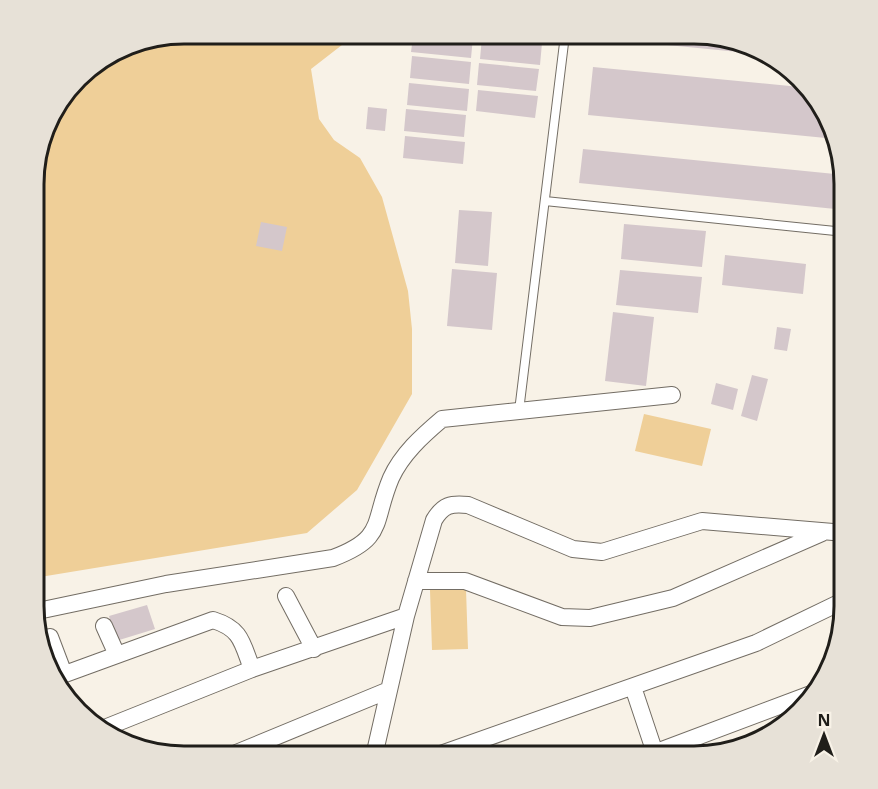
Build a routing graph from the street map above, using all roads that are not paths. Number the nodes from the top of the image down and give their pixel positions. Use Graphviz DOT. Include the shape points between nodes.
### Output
graph roads {
  1 [pos="564,44"];
  2 [pos="545,201"];
  3 [pos="834,231"];
  4 [pos="672,395"];
  5 [pos="519,411"];
  6 [pos="826,531"];
  7 [pos="834,531"];
  8 [pos="416,581"];
  9 [pos="285,596"];
  10 [pos="834,605"];
  11 [pos="44,610"];
  12 [pos="406,616"];
  13 [pos="104,626"];
  14 [pos="50,637"];
  15 [pos="314,649"];
  16 [pos="117,655"];
  17 [pos="56,663"];
  18 [pos="252,669"];
  19 [pos="62,675"];
  20 [pos="633,687"];
  21 [pos="389,690"];
  22 [pos="800,698"];
  23 [pos="111,725"];
  24 [pos="465,745"];
  25 [pos="649,745"];
  26 [pos="676,745"];
  27 [pos="254,746"];
  28 [pos="376,746"];
  1 -- 2 [label="lane"];
  2 -- 3 [label="lane"];
  2 -- 5 [label="lane"];
  4 -- 5 [label="street"];
  5 -- 11 [label="street" via="442,420 418,440 391,478 375,529 353,551 333,558 166,584"];
  6 -- 7 [label="street"];
  6 -- 8 [label="street" via="673,598 590,618 562,617 465,581"];
  6 -- 8 [label="street" via="702,521 602,552 573,549 468,505 453,503 441,508 434,520"];
  8 -- 12 [label="street"];
  9 -- 15 [label="street"];
  10 -- 20 [label="street" via="756,643"];
  12 -- 15 [label="street"];
  12 -- 21 [label="street"];
  13 -- 16 [label="street"];
  14 -- 17 [label="street"];
  15 -- 18 [label="street"];
  16 -- 18 [label="street" via="213,620 238,633"];
  16 -- 19 [label="street"];
  18 -- 23 [label="street"];
  20 -- 24 [label="street"];
  20 -- 25 [label="street"];
  21 -- 27 [label="street"];
  21 -- 28 [label="street"];
  22 -- 26 [label="street"];
}
